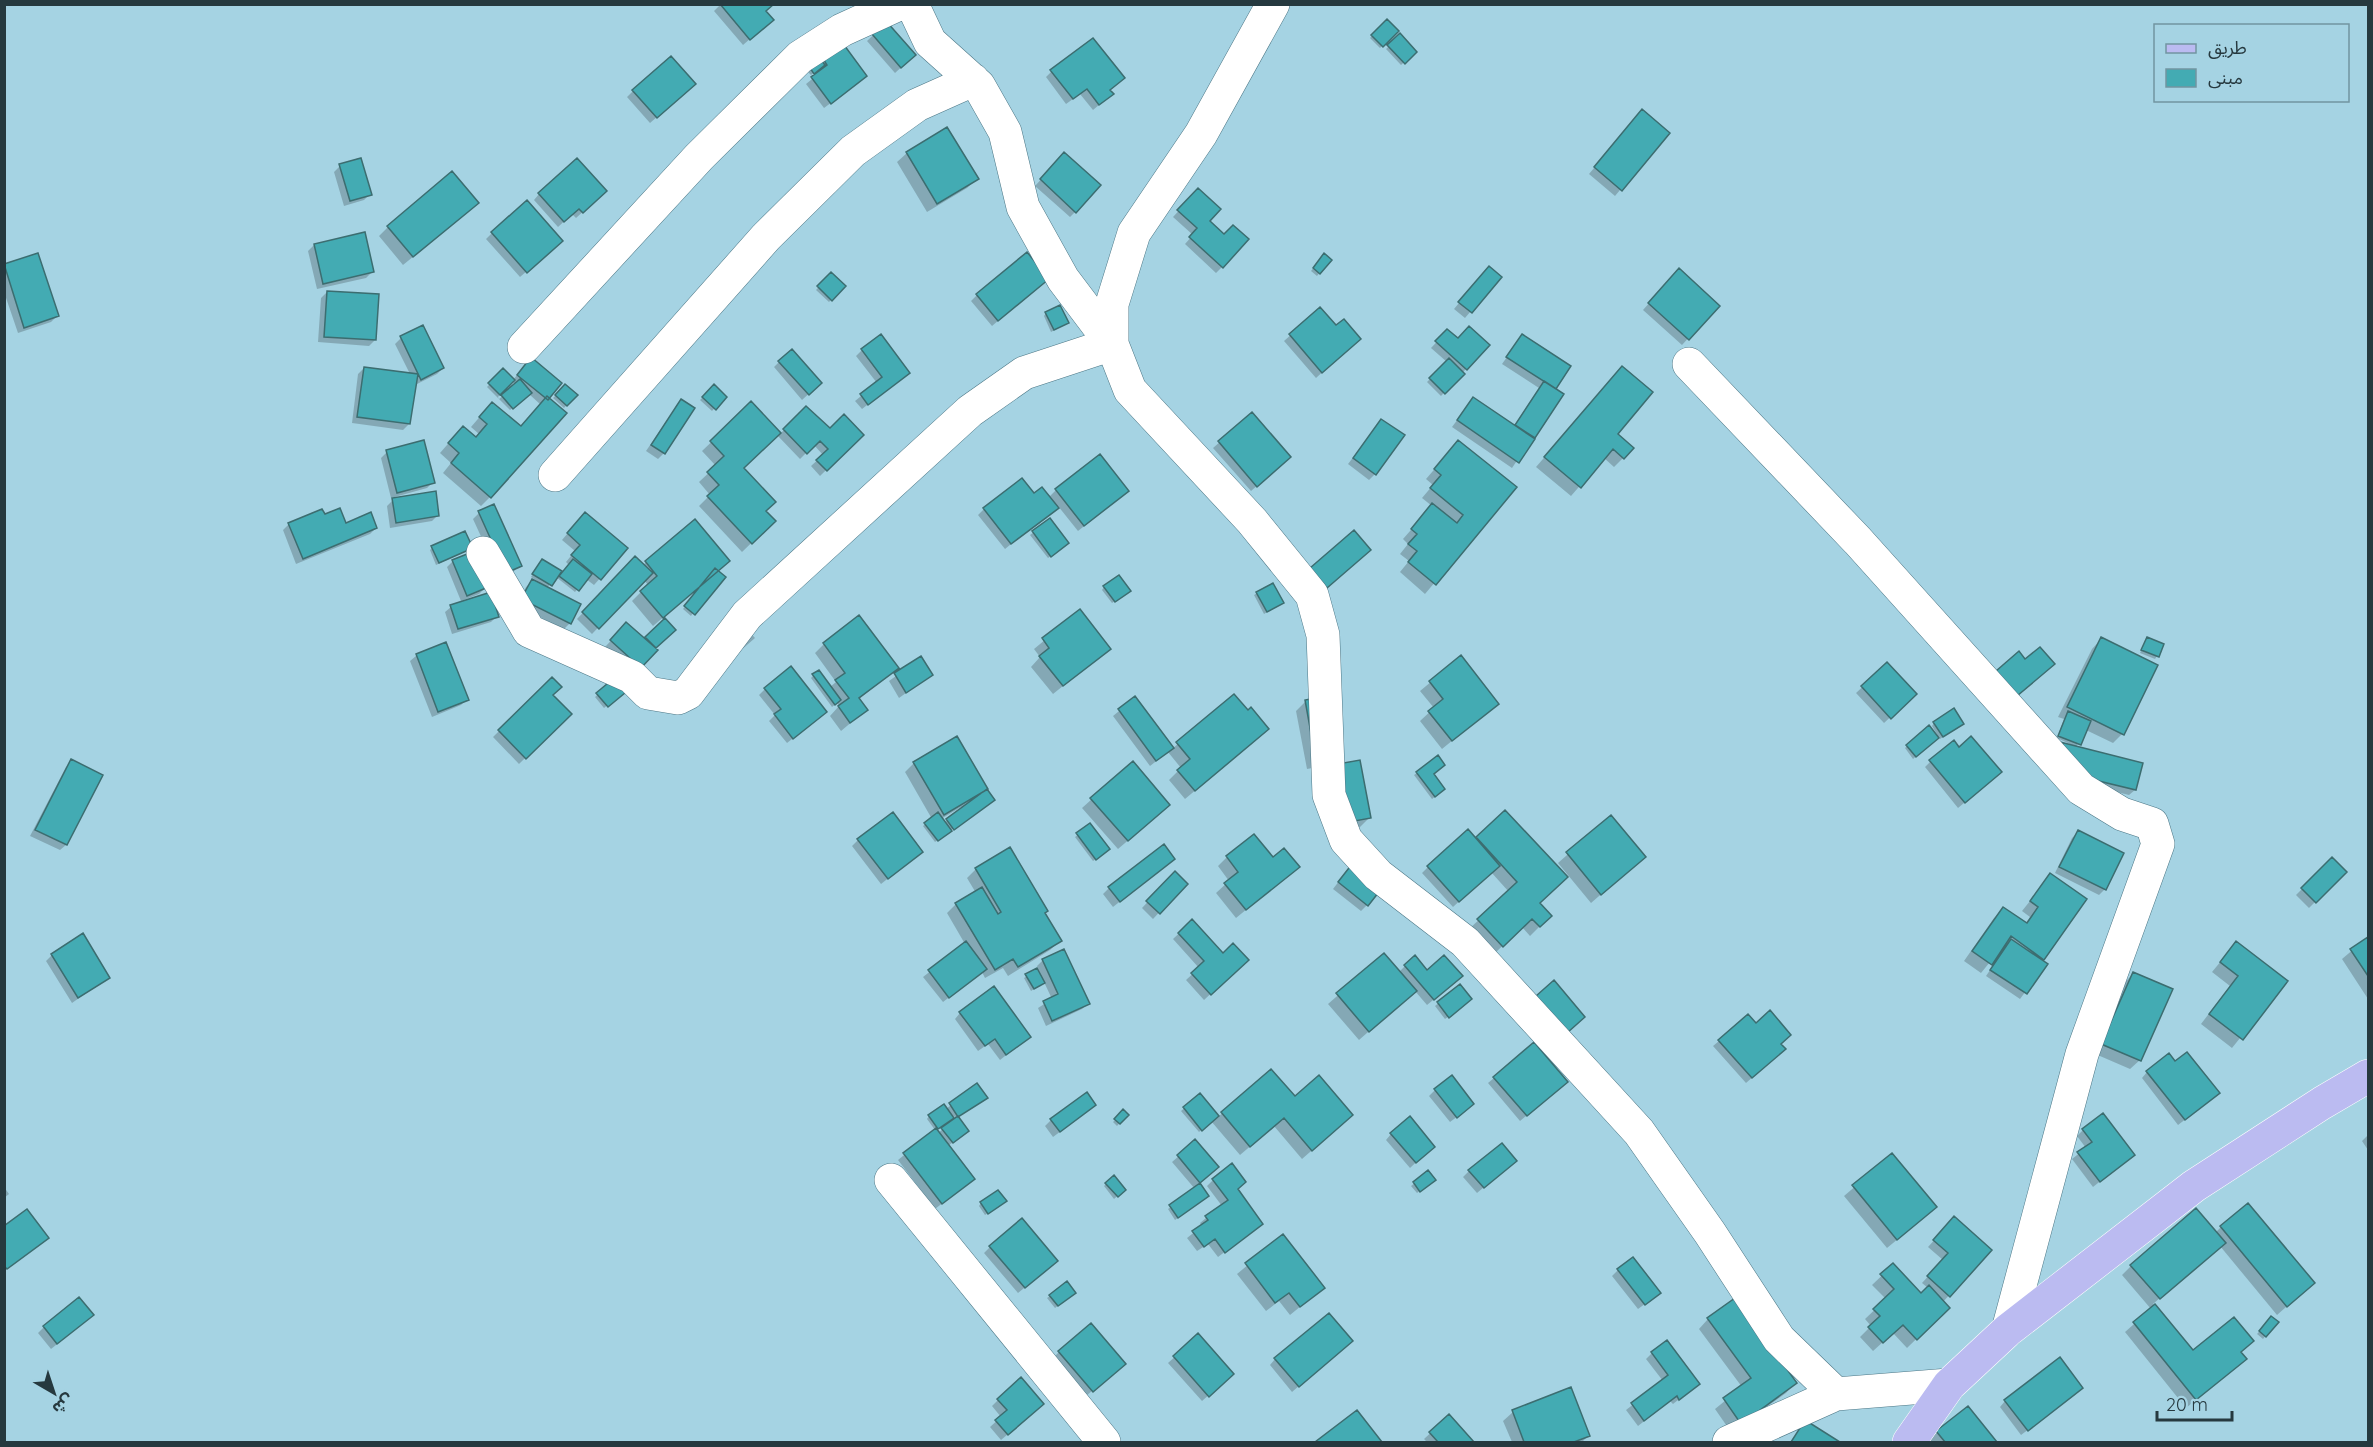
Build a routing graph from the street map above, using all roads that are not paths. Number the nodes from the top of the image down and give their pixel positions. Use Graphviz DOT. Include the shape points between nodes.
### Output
graph roads {
  1 [pos="899,4"];
  2 [pos="912,4"];
  3 [pos="1273,4"];
  4 [pos="973,80"];
  5 [pos="1112,344"];
  6 [pos="524,347"];
  7 [pos="1689,364"];
  8 [pos="555,475"];
  9 [pos="483,553"];
  10 [pos="2368,1076"];
  11 [pos="891,1180"];
  12 [pos="2008,1330"];
  13 [pos="1949,1386"];
  14 [pos="1836,1394"];
  15 [pos="1104,1443"];
  16 [pos="1729,1443"];
  17 [pos="1909,1443"];
  1 -- 6 [label="street" via="842,30 800,57 699,157"];
  2 -- 4 [label="street" via="930,42"];
  3 -- 5 [label="street" via="1201,134 1134,233 1112,304"];
  4 -- 5 [label="street" via="1005,132 1023,207 1063,279"];
  4 -- 8 [label="street" via="917,105 853,151 766,237"];
  5 -- 9 [label="street" via="1024,373 970,411 747,615 688,693 678,698 648,693 632,676 529,631"];
  5 -- 14 [label="street" via="1130,390 1252,521 1312,595 1323,635 1329,795 1346,840 1378,875 1465,942 1639,1132 1779,1339"];
  7 -- 12 [label="street" via="1858,541 2081,789 2122,814 2151,824 2158,844 2082,1054"];
  10 -- 12 [label="main road" via="2194,1186"];
  11 -- 15 [label="street"];
  12 -- 13 [label="main road"];
  13 -- 14 [label="street"];
  13 -- 17 [label="main road"];
  14 -- 16 [label="street"];
}
